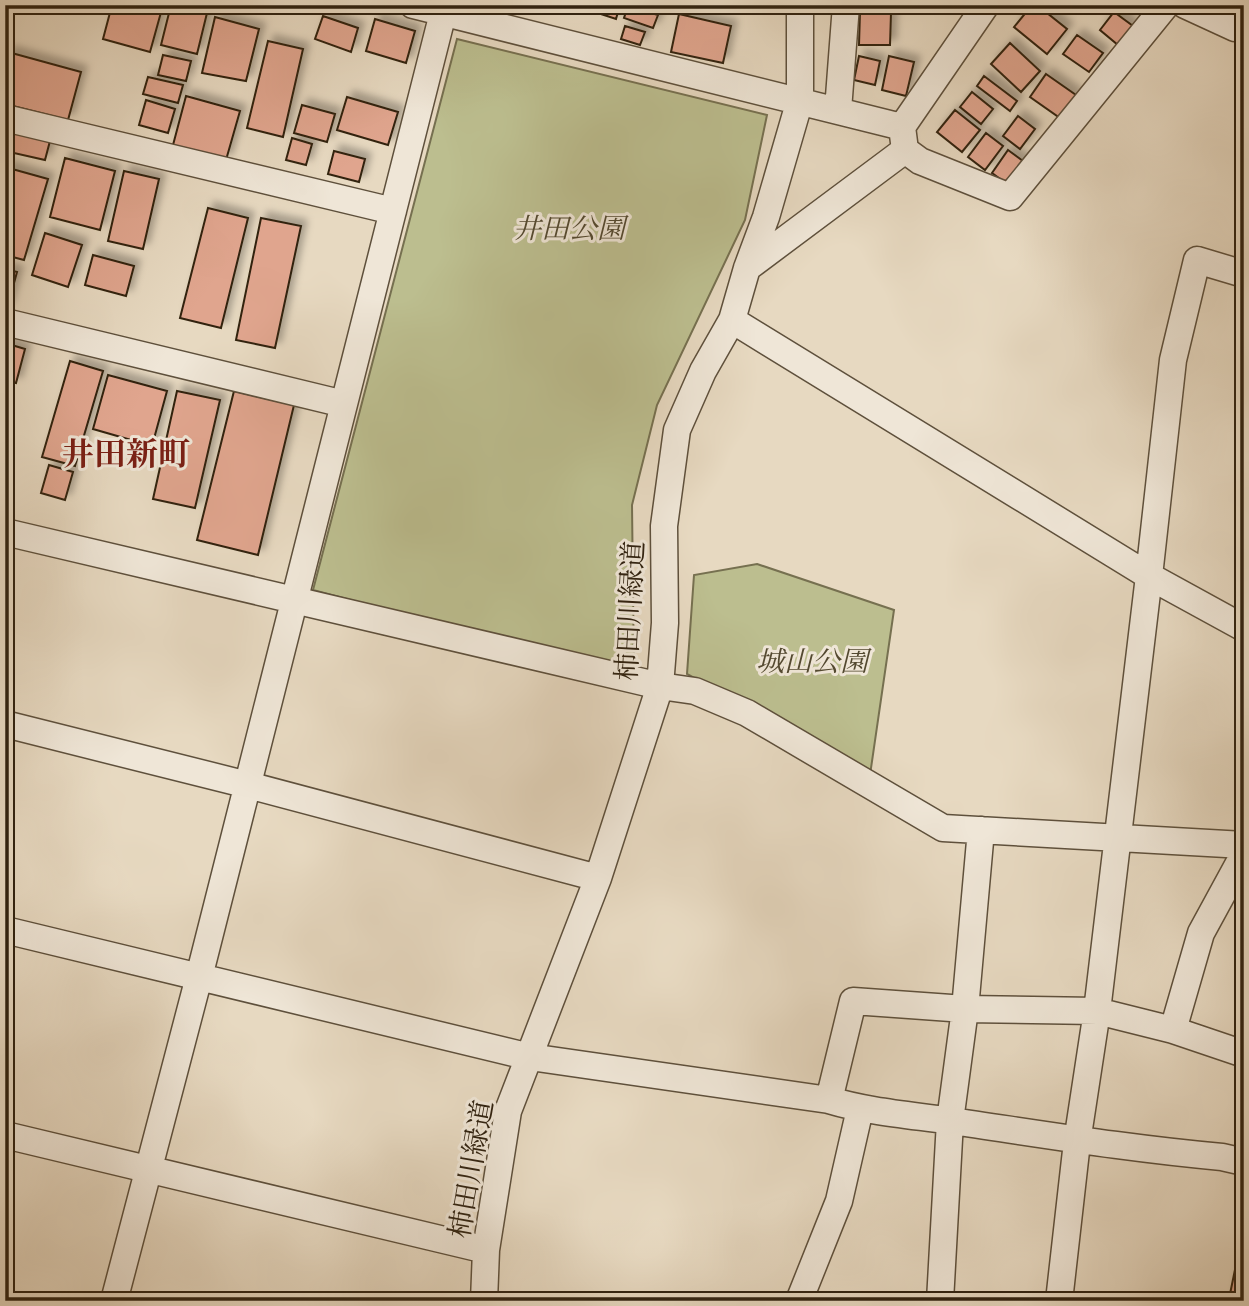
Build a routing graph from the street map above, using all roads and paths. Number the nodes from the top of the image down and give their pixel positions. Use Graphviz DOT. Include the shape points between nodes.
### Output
graph roads {
  1 [pos="413,5"];
  2 [pos="800,5"];
  3 [pos="846,5"];
  4 [pos="986,5"];
  5 [pos="1166,5"];
  6 [pos="1185,5"];
  7 [pos="443,13"];
  8 [pos="1241,23"];
  9 [pos="800,100"];
  10 [pos="838,110"];
  11 [pos="5,118"];
  12 [pos="904,139"];
  13 [pos="393,211"];
  14 [pos="747,268"];
  15 [pos="1244,274"];
  16 [pos="732,320"];
  17 [pos="5,322"];
  18 [pos="344,404"];
  19 [pos="5,532"];
  20 [pos="1149,576"];
  21 [pos="294,600"];
  22 [pos="1244,628"];
  23 [pos="660,686"];
  24 [pos="5,723"];
  25 [pos="247,785"];
  26 [pos="981,830"];
  27 [pos="1116,838"];
  28 [pos="1244,845"];
  29 [pos="1244,855"];
  30 [pos="598,878"];
  31 [pos="5,930"];
  32 [pos="199,977"];
  33 [pos="965,1009"];
  34 [pos="1097,1011"];
  35 [pos="1173,1030"];
  36 [pos="1244,1054"];
  37 [pos="530,1057"];
  38 [pos="829,1100"];
  39 [pos="860,1110"];
  40 [pos="950,1121"];
  41 [pos="5,1135"];
  42 [pos="1077,1142"];
  43 [pos="1244,1162"];
  44 [pos="149,1167"];
  45 [pos="486,1250"];
  46 [pos="114,1301"];
  47 [pos="484,1301"];
  48 [pos="799,1301"];
  49 [pos="940,1301"];
  50 [pos="1059,1301"];
  1 -- 7 [label="street"];
  2 -- 9 [label="street, 柿田川緑道"];
  3 -- 10 [label="street"];
  4 -- 12 [label="street"];
  5 -- 12 [label="street" via="1010,197 920,162"];
  6 -- 8 [label="street"];
  7 -- 9 [label="street"];
  7 -- 13 [label="street"];
  9 -- 10 [label="street"];
  9 -- 14 [label="street, 柿田川緑道"];
  10 -- 12 [label="street"];
  11 -- 13 [label="street"];
  12 -- 14 [label="street"];
  13 -- 18 [label="street"];
  14 -- 16 [label="street, 柿田川緑道"];
  15 -- 20 [label="street" via="1197,260 1173,360"];
  16 -- 20 [label="street"];
  16 -- 23 [label="street, 柿田川緑道" via="677,430 664,526 666,623"];
  17 -- 18 [label="street"];
  18 -- 21 [label="street"];
  19 -- 21 [label="street"];
  20 -- 22 [label="street"];
  20 -- 27 [label="street"];
  21 -- 23 [label="street"];
  21 -- 25 [label="street"];
  23 -- 26 [label="street" via="695,691 747,713 943,828"];
  23 -- 30 [label="street, 柿田川緑道"];
  24 -- 25 [label="street"];
  25 -- 30 [label="street"];
  25 -- 32 [label="street"];
  26 -- 27 [label="street"];
  26 -- 33 [label="street"];
  27 -- 28 [label="street"];
  27 -- 34 [label="street"];
  29 -- 35 [label="street" via="1201,933"];
  30 -- 37 [label="street, 柿田川緑道"];
  31 -- 32 [label="street"];
  32 -- 37 [label="street"];
  32 -- 44 [label="street"];
  33 -- 34 [label="street"];
  33 -- 38 [label="street" via="853,1001"];
  33 -- 40 [label="street"];
  34 -- 35 [label="street"];
  34 -- 42 [label="street"];
  35 -- 36 [label="street"];
  37 -- 38 [label="street"];
  37 -- 45 [label="street, 柿田川緑道" via="508,1111"];
  38 -- 39 [label="street"];
  39 -- 40 [label="street"];
  39 -- 48 [label="street" via="839,1201"];
  40 -- 42 [label="street"];
  40 -- 49 [label="street"];
  41 -- 44 [label="street"];
  42 -- 43 [label="street"];
  42 -- 50 [label="street"];
  44 -- 45 [label="street"];
  44 -- 46 [label="street"];
  45 -- 47 [label="street, 柿田川緑道"];
}
